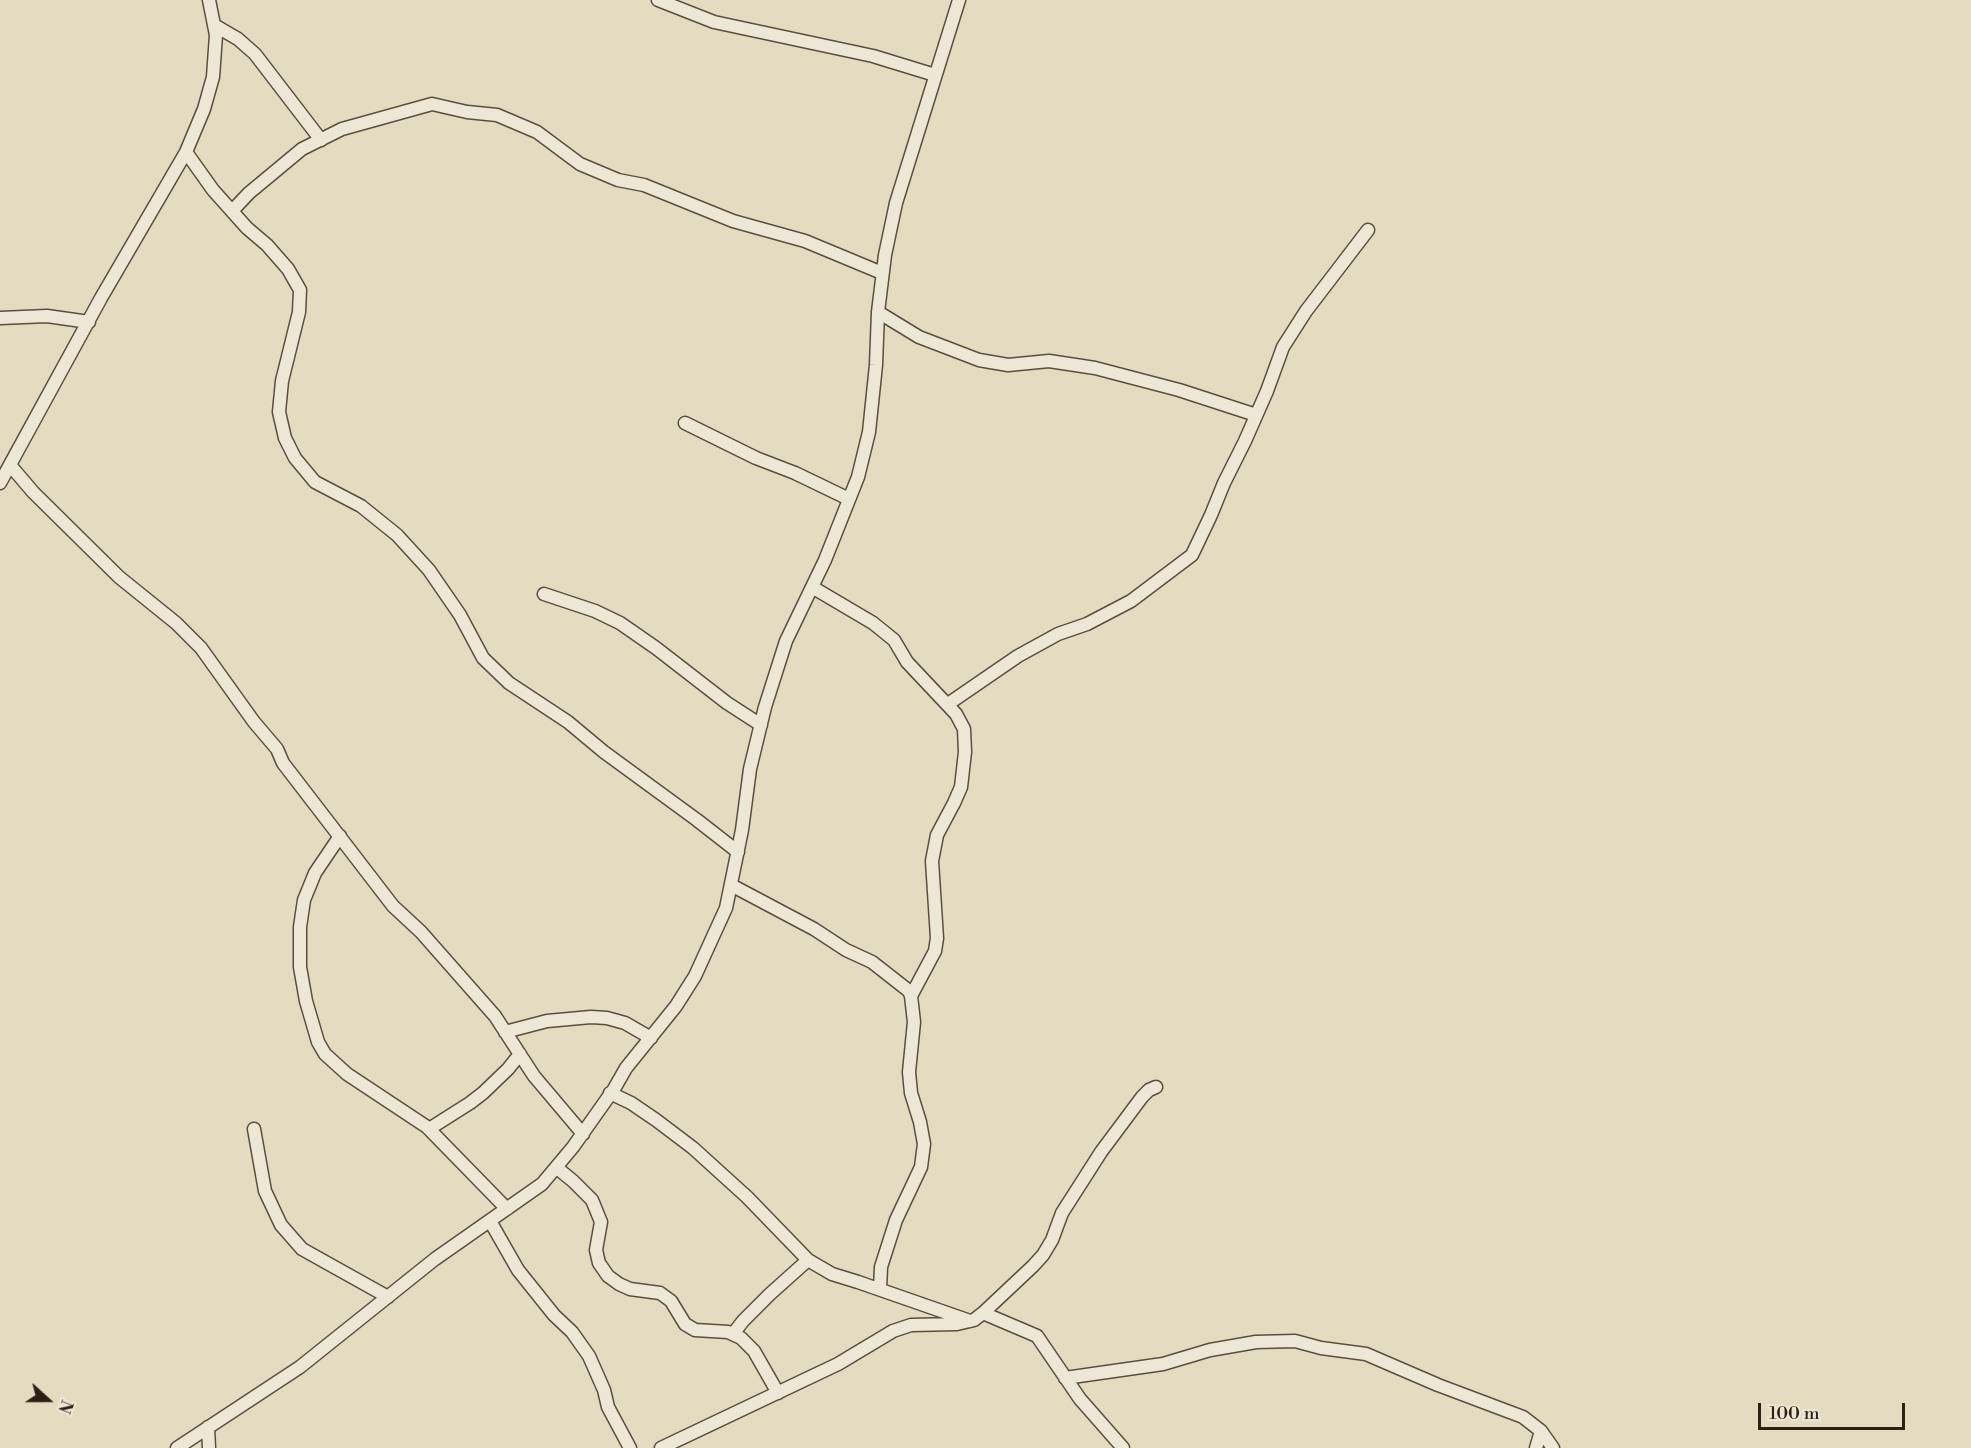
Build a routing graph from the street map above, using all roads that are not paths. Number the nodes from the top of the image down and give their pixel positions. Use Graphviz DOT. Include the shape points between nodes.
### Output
graph roads {
  1 [pos="209,0"];
  2 [pos="658,0"];
  3 [pos="959,0"];
  4 [pos="214,25"];
  5 [pos="935,75"];
  6 [pos="321,140"];
  7 [pos="186,152"];
  8 [pos="232,212"];
  9 [pos="1368,230"];
  10 [pos="882,273"];
  11 [pos="878,312"];
  12 [pos="0,318"];
  13 [pos="89,322"];
  14 [pos="1256,415"];
  15 [pos="685,423"];
  16 [pos="10,465"];
  17 [pos="1,478"];
  18 [pos="849,499"];
  19 [pos="812,587"];
  20 [pos="544,594"];
  21 [pos="948,704"];
  22 [pos="761,725"];
  23 [pos="340,836"];
  24 [pos="738,852"];
  25 [pos="731,885"];
  26 [pos="911,996"];
  27 [pos="505,1032"];
  28 [pos="651,1038"];
  29 [pos="520,1054"];
  30 [pos="1156,1087"];
  31 [pos="610,1093"];
  32 [pos="254,1129"];
  33 [pos="429,1129"];
  34 [pos="583,1134"];
  35 [pos="557,1168"];
  36 [pos="507,1209"];
  37 [pos="490,1221"];
  38 [pos="808,1260"];
  39 [pos="880,1289"];
  40 [pos="388,1297"];
  41 [pos="984,1313"];
  42 [pos="970,1321"];
  43 [pos="733,1334"];
  44 [pos="1065,1378"];
  45 [pos="778,1393"];
  46 [pos="208,1426"];
  47 [pos="1541,1431"];
  48 [pos="177,1448"];
  49 [pos="209,1448"];
  50 [pos="630,1448"];
  51 [pos="661,1448"];
  52 [pos="1123,1448"];
  53 [pos="1536,1448"];
  54 [pos="1553,1448"];
  1 -- 4 [label="street"];
  2 -- 5 [label="street" via="714,22 873,56"];
  3 -- 5 [label="street"];
  4 -- 6 [label="street" via="255,54"];
  4 -- 7 [label="street" via="213,77"];
  5 -- 10 [label="street" via="896,203"];
  6 -- 8 [label="street" via="302,149"];
  6 -- 10 [label="street" via="342,129 432,104 498,115 537,132 580,164 618,180 644,185 733,220 805,241"];
  7 -- 8 [label="street"];
  7 -- 13 [label="street"];
  8 -- 24 [label="street" via="288,268 300,290 279,412 295,458 315,482 361,506 397,535 429,570 483,658 509,683 568,722"];
  9 -- 14 [label="street" via="1306,310 1283,347"];
  10 -- 11 [label="street"];
  11 -- 14 [label="street" via="919,337 979,360 1008,364 1049,361 1095,368"];
  11 -- 18 [label="street" via="869,432"];
  12 -- 13 [label="street" via="47,316"];
  13 -- 16 [label="street"];
  14 -- 21 [label="street" via="1192,555 1131,601 1018,656"];
  15 -- 18 [label="street"];
  16 -- 17 [label="street"];
  16 -- 23 [label="street" via="119,577 176,622 201,648"];
  18 -- 19 [label="street"];
  19 -- 21 [label="street" via="894,640 907,662"];
  19 -- 22 [label="street" via="786,641"];
  20 -- 22 [label="street" via="620,623"];
  21 -- 26 [label="street" via="964,729 961,787 937,835 932,861 935,951"];
  22 -- 24 [label="street"];
  23 -- 27 [label="street" via="393,906 421,932"];
  23 -- 33 [label="street" via="315,873 304,900 300,927 300,967 318,1042 347,1074"];
  24 -- 25 [label="street"];
  25 -- 26 [label="street" via="872,962"];
  25 -- 28 [label="street" via="717,931 695,976"];
  26 -- 39 [label="street" via="914,1022 909,1072 924,1144 921,1167 896,1220 881,1267"];
  27 -- 28 [label="street" via="547,1021 591,1017 625,1023"];
  27 -- 29 [label="street"];
  28 -- 31 [label="street"];
  29 -- 33 [label="street" via="483,1093"];
  29 -- 34 [label="street"];
  30 -- 41 [label="street" via="1142,1097 1101,1152 1062,1213 1043,1255"];
  31 -- 34 [label="street"];
  31 -- 38 [label="street" via="648,1114 693,1148"];
  32 -- 40 [label="street" via="265,1191 281,1225 302,1249"];
  33 -- 36 [label="street"];
  34 -- 35 [label="street"];
  35 -- 36 [label="street"];
  35 -- 43 [label="street" via="592,1200 601,1222 596,1250 608,1276 630,1289 660,1293 694,1330 716,1329"];
  36 -- 37 [label="street"];
  37 -- 40 [label="street"];
  37 -- 50 [label="street" via="518,1270 589,1356 608,1407"];
  38 -- 39 [label="street" via="832,1274"];
  38 -- 43 [label="street"];
  39 -- 42 [label="street"];
  40 -- 46 [label="street" via="300,1367"];
  41 -- 42 [label="street"];
  41 -- 44 [label="street" via="1037,1336"];
  42 -- 45 [label="street" via="911,1325 893,1331"];
  43 -- 45 [label="street" via="754,1351"];
  44 -- 47 [label="street" via="1163,1364 1256,1342 1295,1341 1366,1354 1523,1417"];
  44 -- 52 [label="street"];
  45 -- 51 [label="street"];
  46 -- 48 [label="street"];
  46 -- 49 [label="street"];
  47 -- 53 [label="street"];
  47 -- 54 [label="street"];
}
